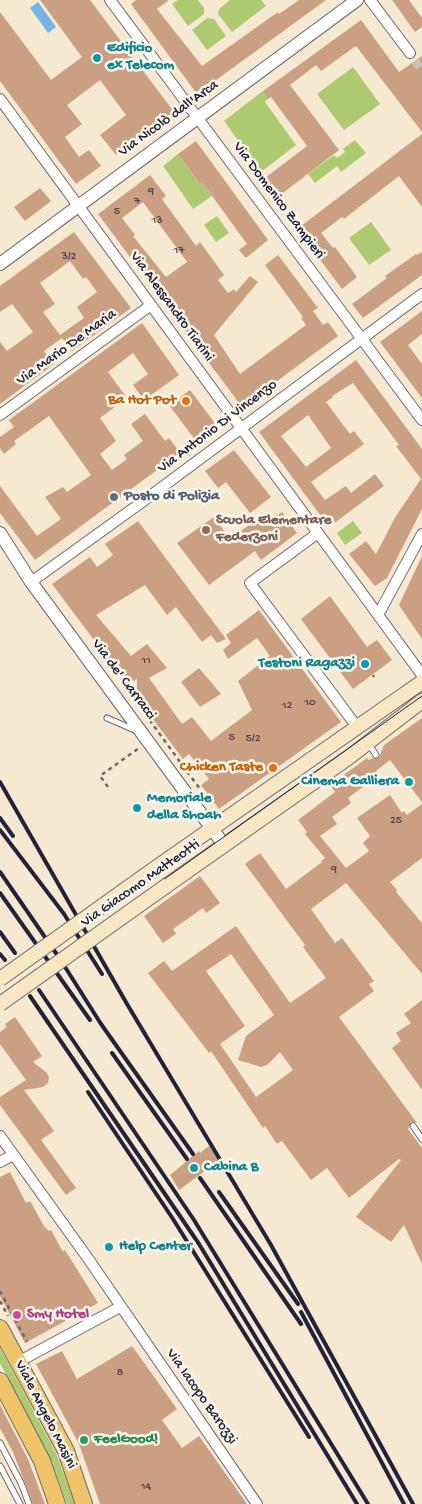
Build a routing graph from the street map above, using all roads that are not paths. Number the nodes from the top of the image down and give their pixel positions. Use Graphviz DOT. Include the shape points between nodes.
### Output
graph roads {
  1 [pos="110,0"];
  2 [pos="357,0"];
  3 [pos="370,0"];
  4 [pos="410,53"];
  5 [pos="0,100"];
  6 [pos="198,118"];
  7 [pos="78,206"];
  8 [pos="0,264"];
  9 [pos="422,294"];
  10 [pos="152,305"];
  11 [pos="362,340"];
  12 [pos="0,414"];
  13 [pos="422,420"];
  14 [pos="241,428"];
  15 [pos="0,533"];
  16 [pos="318,533"];
  17 [pos="422,534"];
  18 [pos="31,582"];
  19 [pos="378,615"];
  20 [pos="422,675"];
  21 [pos="422,682"];
  22 [pos="422,702"];
  23 [pos="108,718"];
  24 [pos="357,726"];
  25 [pos="142,739"];
  26 [pos="368,742"];
  27 [pos="376,755"];
  28 [pos="211,827"];
  29 [pos="224,845"];
  30 [pos="0,979"];
  31 [pos="0,1004"];
  32 [pos="412,1126"];
  33 [pos="0,1136"];
  34 [pos="422,1139"];
  35 [pos="13,1155"];
  36 [pos="0,1162"];
  37 [pos="120,1307"];
  38 [pos="0,1328"];
  39 [pos="18,1362"];
  40 [pos="0,1381"];
  41 [pos="0,1443"];
  42 [pos="0,1466"];
  43 [pos="20,1504"];
  44 [pos="28,1504"];
  45 [pos="57,1504"];
  46 [pos="84,1504"];
  47 [pos="256,1504"];
  1 -- 6 [label="street, Via Domenico Zampieri"];
  2 -- 6 [label="street, Via Nicolò dall'Arca"];
  3 -- 4 [label="street"];
  5 -- 7 [label="street, Via Alessandro Tiarini"];
  6 -- 7 [label="street, Via Nicolò dall'Arca"];
  6 -- 11 [label="street, Via Domenico Zampieri"];
  7 -- 8 [label="street, Via Nicolò dall'Arca"];
  7 -- 10 [label="street, Via Alessandro Tiarini"];
  9 -- 11 [label="street, Via Antonio Di Vincenzo"];
  10 -- 12 [label="street, Via Mario De Maria"];
  10 -- 14 [label="street, Via Alessandro Tiarini"];
  11 -- 13 [label="street, Via Domenico Zampieri"];
  11 -- 14 [label="street, Via Antonio Di Vincenzo"];
  14 -- 16 [label="street, Via Alessandro Tiarini"];
  14 -- 18 [label="street, Via Antonio Di Vincenzo"];
  15 -- 18 [label="street, Via de' Carracci"];
  16 -- 19 [label="street, Via Alessandro Tiarini"];
  16 -- 24 [label="street" via="250,583"];
  17 -- 19 [label="street"];
  18 -- 25 [label="street, Via de' Carracci"];
  19 -- 20 [label="street, Via Alessandro Tiarini"];
  21 -- 24 [label="main road, Via Giacomo Matteotti"];
  22 -- 26 [label="main road, Via Giacomo Matteotti"];
  23 -- 25 [label="lane"];
  24 -- 28 [label="main road, Via Giacomo Matteotti"];
  25 -- 28 [label="street, Via de' Carracci"];
  26 -- 27 [label="lane"];
  26 -- 29 [label="main road, Via Giacomo Matteotti"];
  28 -- 29 [label="street, Via de' Carracci"];
  28 -- 30 [label="main road, Via Giacomo Matteotti, bridge"];
  29 -- 31 [label="main road, Via Giacomo Matteotti, bridge"];
  32 -- 34 [label="lane"];
  33 -- 35 [label="street, Via Iacopo Barozzi"];
  35 -- 36 [label="street"];
  35 -- 37 [label="street, Via Iacopo Barozzi"];
  37 -- 39 [label="street"];
  37 -- 47 [label="street, Via Iacopo Barozzi"];
  38 -- 39 [label="main road, Viale Angelo Masini"];
  39 -- 46 [label="main road, Viale Angelo Masini" via="66,1451"];
  40 -- 45 [label="main road, Viale Angelo Masini" via="42,1461"];
  41 -- 44 [label="lane"];
  42 -- 43 [label="lane"];
}
